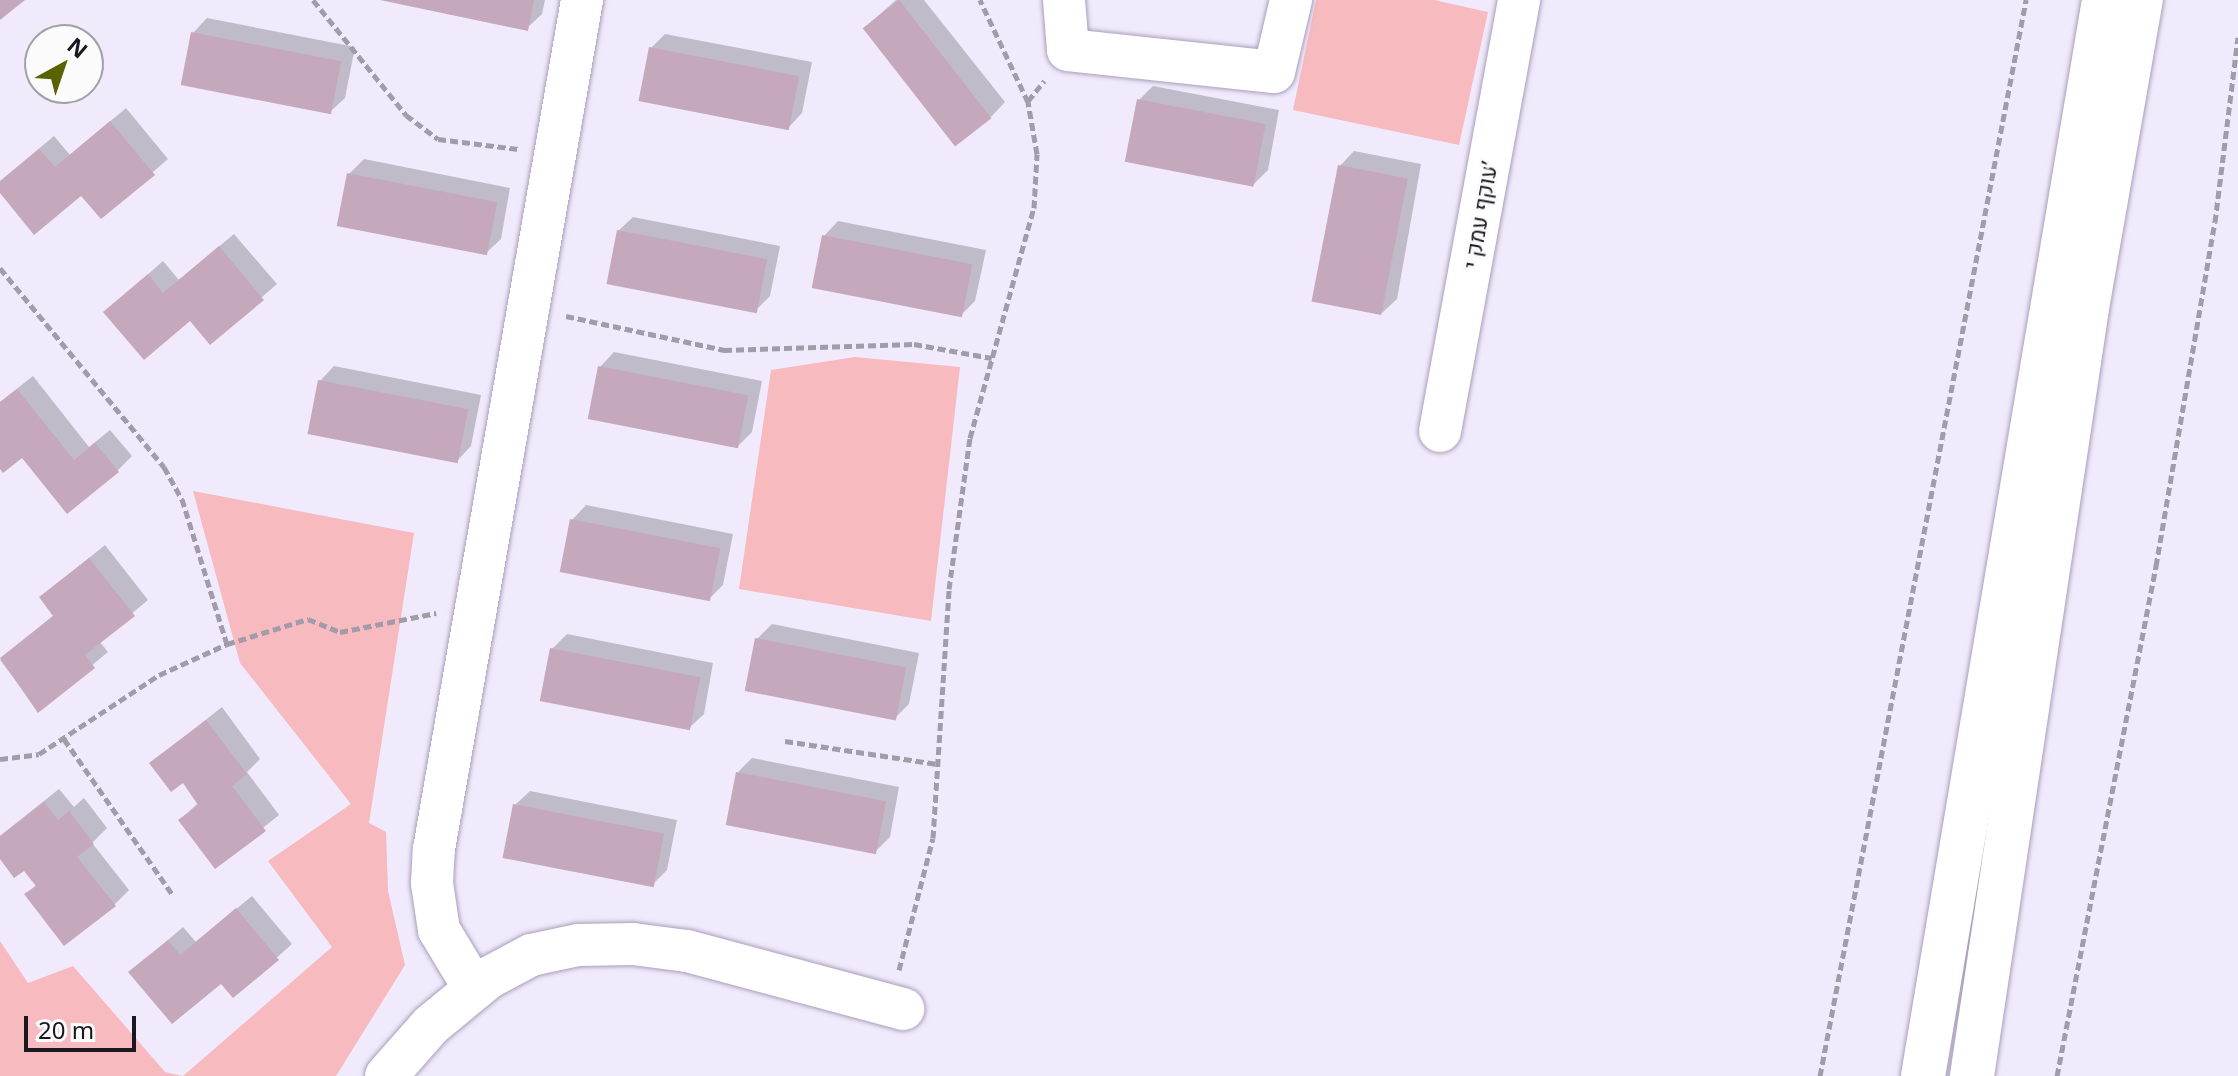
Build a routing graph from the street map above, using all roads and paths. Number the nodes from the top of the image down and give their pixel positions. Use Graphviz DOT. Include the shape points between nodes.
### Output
graph roads {
  1 [pos="313,0"];
  2 [pos="582,0"];
  3 [pos="980,0"];
  4 [pos="1064,0"];
  5 [pos="1291,0"];
  6 [pos="1519,0"];
  7 [pos="2026,0"];
  8 [pos="2104,0"];
  9 [pos="2141,0"];
  10 [pos="2238,37"];
  11 [pos="555,153"];
  12 [pos="0,268"];
  13 [pos="528,307"];
  14 [pos="992,358"];
  15 [pos="1440,431"];
  16 [pos="476,604"];
  17 [pos="227,644"];
  18 [pos="64,738"];
  19 [pos="785,741"];
  20 [pos="0,759"];
  21 [pos="937,764"];
  22 [pos="173,895"];
  23 [pos="474,988"];
  24 [pos="896,1007"];
  25 [pos="386,1076"];
  26 [pos="1820,1076"];
  27 [pos="1923,1076"];
  28 [pos="1972,1076"];
  29 [pos="2057,1076"];
  1 -- 11 [label="path" via="406,115 438,139"];
  2 -- 11 [label="street"];
  3 -- 14 [label="path" via="1028,102 1037,154 1034,208"];
  4 -- 5 [label="street" via="1068,50 1274,72"];
  6 -- 15 [label="street, עוקף עמק י’"];
  7 -- 26 [label="path"];
  8 -- 27 [label="highway"];
  9 -- 28 [label="highway" via="2087,308"];
  10 -- 29 [label="path" via="2215,222 2159,550"];
  11 -- 13 [label="street"];
  12 -- 17 [label="path" via="164,467 182,499"];
  13 -- 14 [label="path" via="724,350 914,344"];
  13 -- 16 [label="street"];
  14 -- 21 [label="path" via="970,438 958,520"];
  16 -- 17 [label="path" via="340,632 308,619"];
  16 -- 23 [label="street" via="432,883 439,930"];
  17 -- 18 [label="path" via="159,675"];
  18 -- 20 [label="path" via="39,754"];
  18 -- 22 [label="path"];
  19 -- 21 [label="path"];
  21 -- 24 [label="path" via="933,838"];
  23 -- 24 [label="street" via="531,955 578,945 633,944 687,951"];
  23 -- 25 [label="street" via="431,1025"];
}
